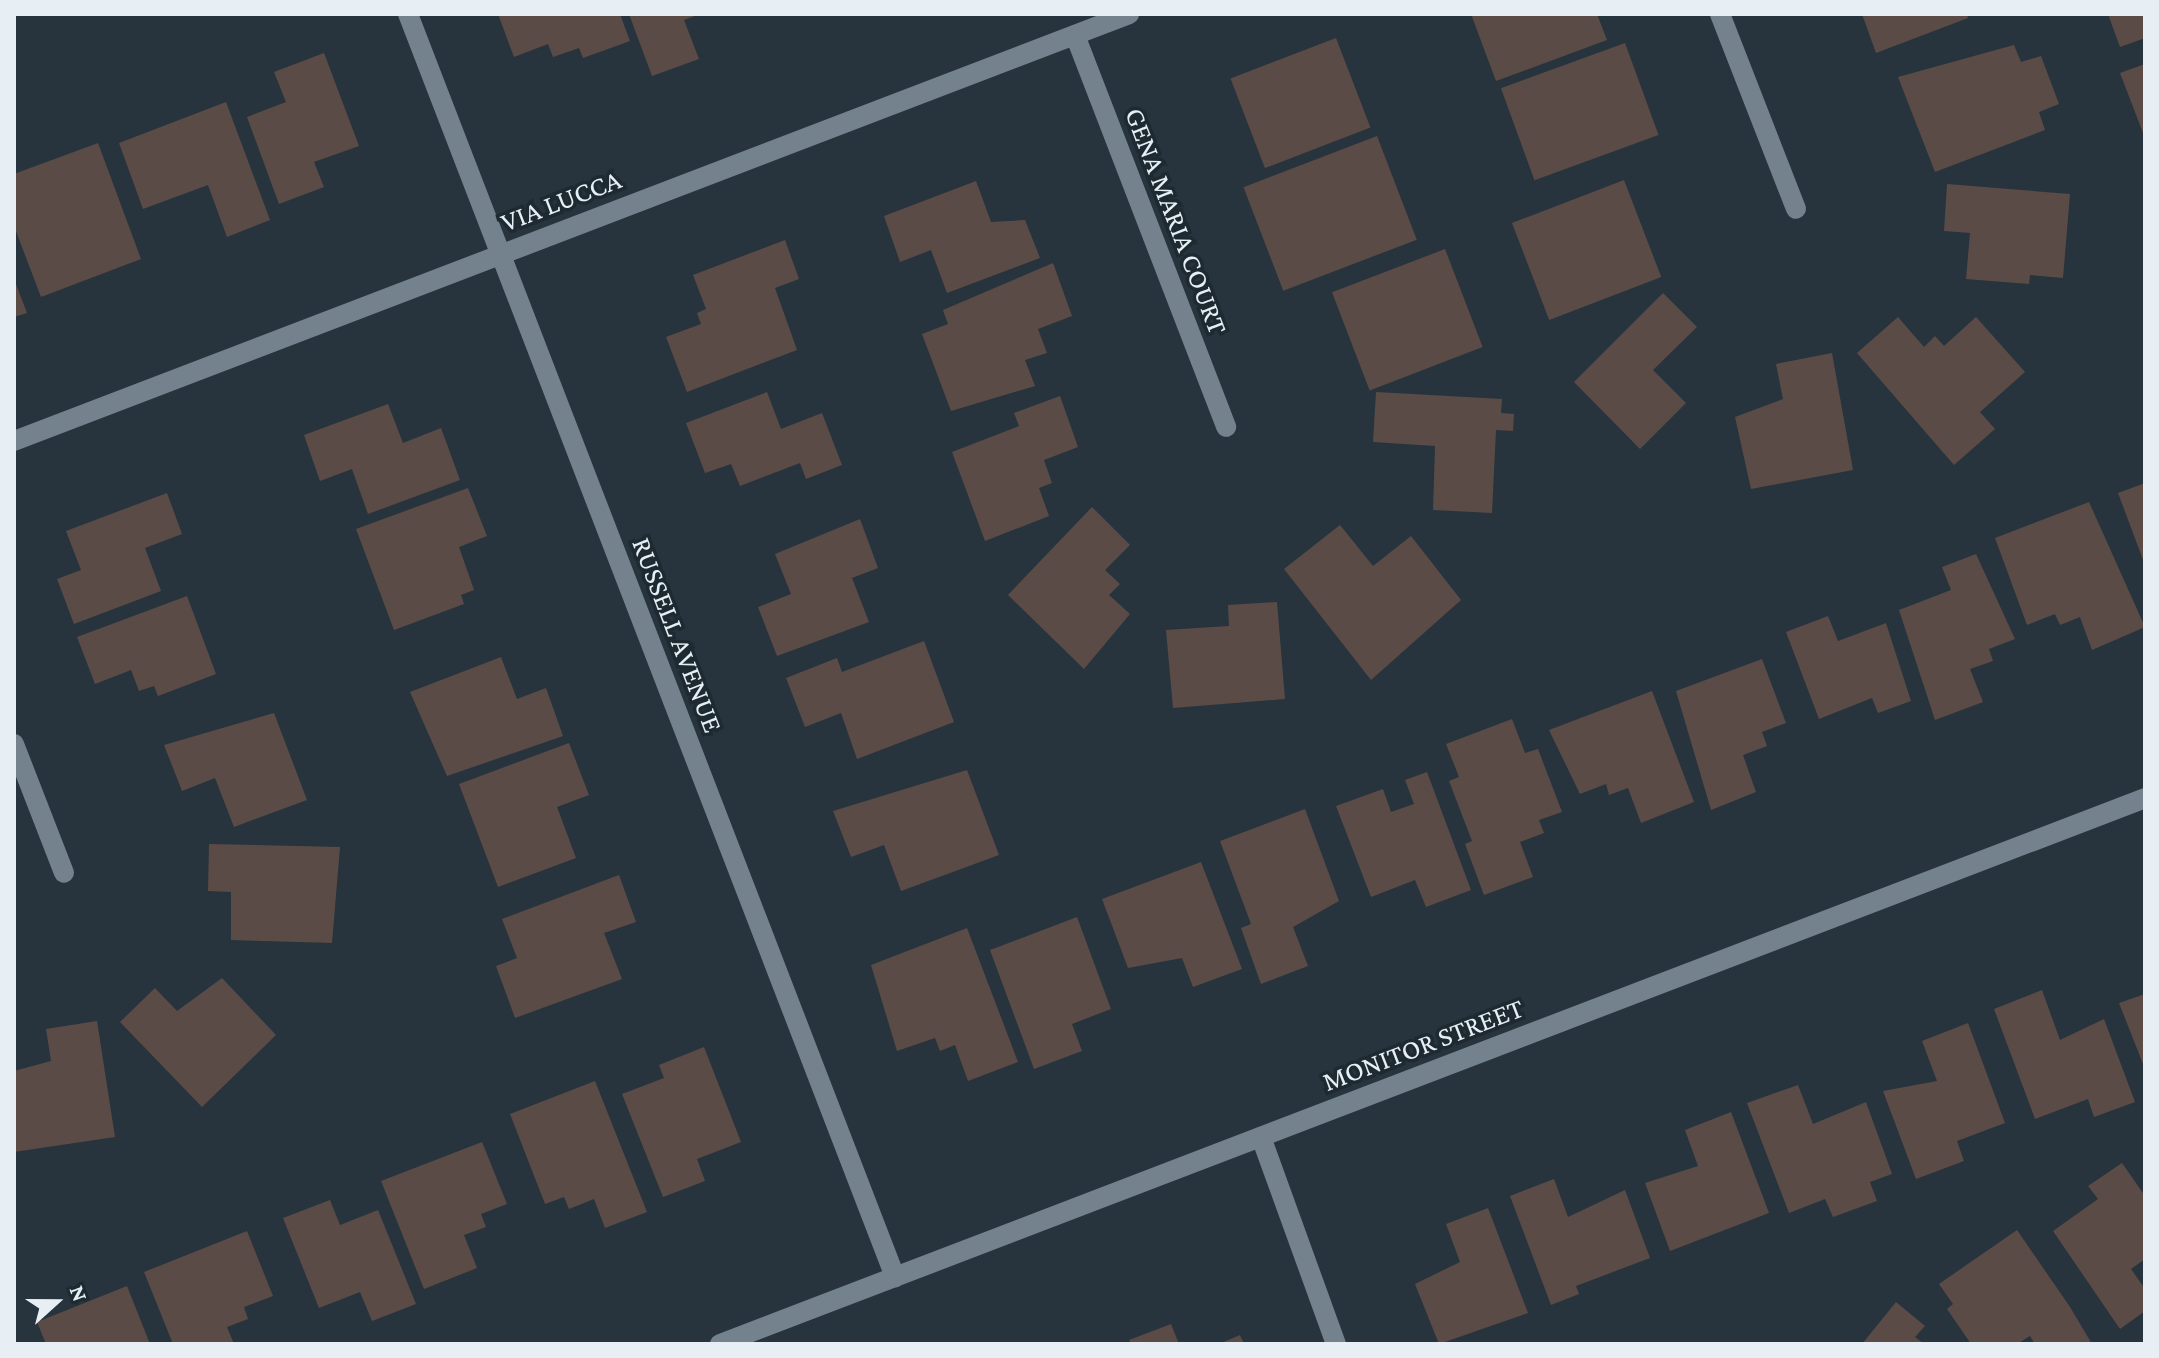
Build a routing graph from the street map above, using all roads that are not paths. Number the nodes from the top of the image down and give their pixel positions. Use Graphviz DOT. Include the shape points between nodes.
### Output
graph roads {
  1 [pos="408,14"];
  2 [pos="1129,14"];
  3 [pos="1720,14"];
  4 [pos="1075,35"];
  5 [pos="1796,209"];
  6 [pos="501,255"];
  7 [pos="1226,427"];
  8 [pos="14,441"];
  9 [pos="14,744"];
  10 [pos="2145,798"];
  11 [pos="64,873"];
  12 [pos="1261,1137"];
  13 [pos="895,1277"];
  14 [pos="720,1344"];
  15 [pos="1336,1344"];
  1 -- 6 [label="street, RUSSELL AVENUE"];
  2 -- 4 [label="street, VIA LUCCA"];
  3 -- 5 [label="street"];
  4 -- 6 [label="street, VIA LUCCA"];
  4 -- 7 [label="street, GENA MARIA COURT"];
  6 -- 8 [label="street, VIA LUCCA"];
  6 -- 13 [label="street, RUSSELL AVENUE"];
  9 -- 11 [label="street"];
  10 -- 12 [label="street, MONITOR STREET"];
  12 -- 13 [label="street, MONITOR STREET"];
  12 -- 15 [label="street"];
  13 -- 14 [label="street, MONITOR STREET"];
}
